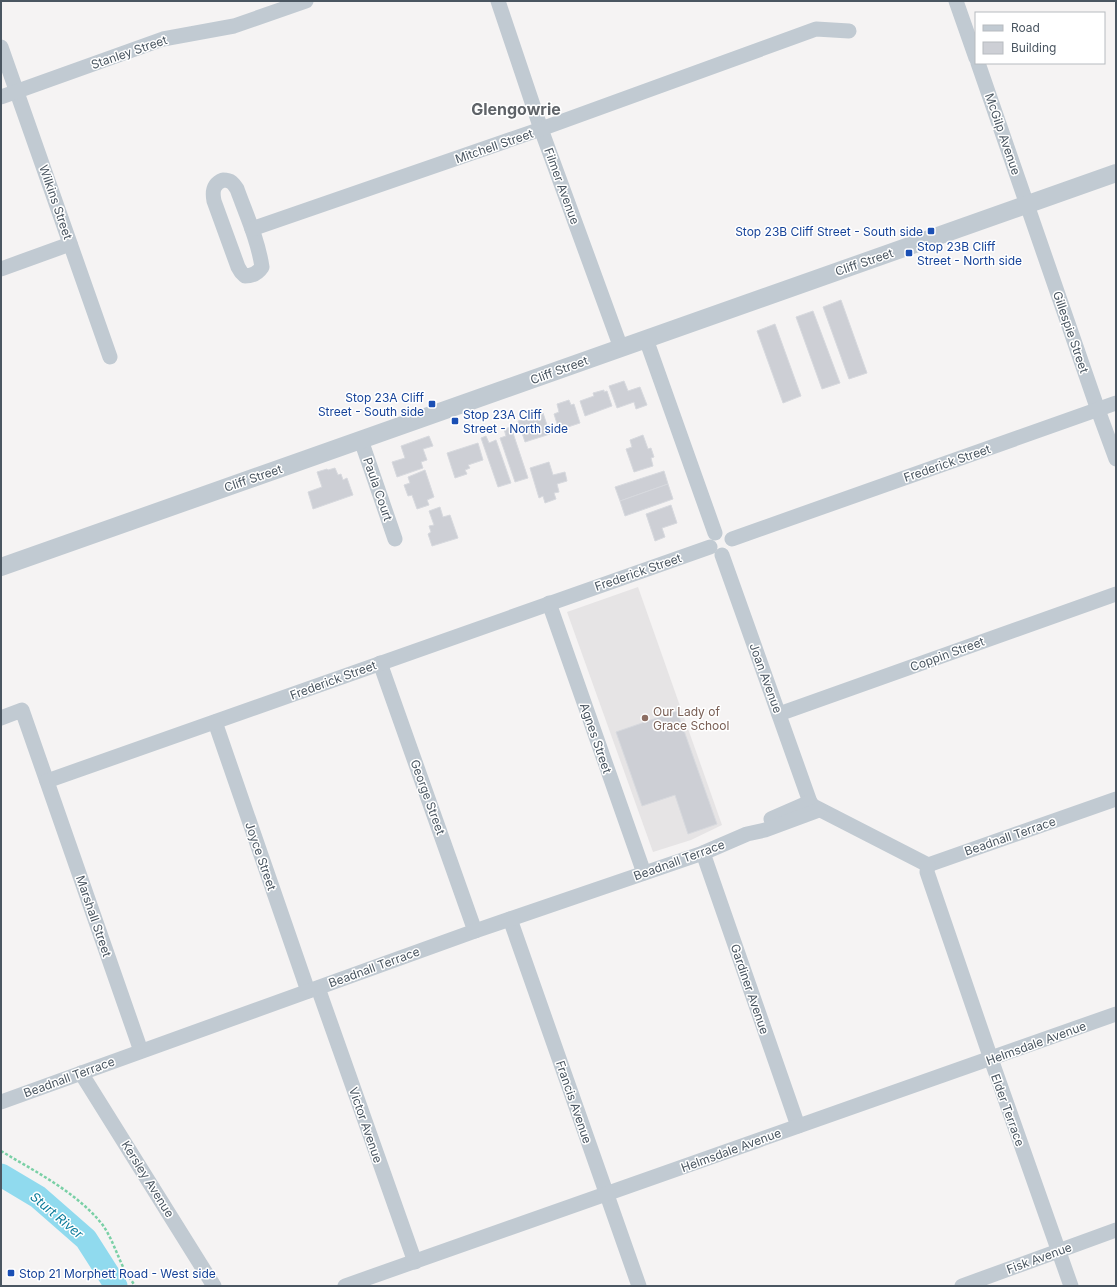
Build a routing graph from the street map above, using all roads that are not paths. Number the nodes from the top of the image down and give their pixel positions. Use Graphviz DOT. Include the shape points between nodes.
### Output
graph roads {
  1 [pos="306,1"];
  2 [pos="498,1"];
  3 [pos="956,1"];
  4 [pos="849,31"];
  5 [pos="1,47"];
  6 [pos="975,55"];
  7 [pos="978,64"];
  8 [pos="17,92"];
  9 [pos="1,97"];
  10 [pos="541,129"];
  11 [pos="1116,173"];
  12 [pos="1027,204"];
  13 [pos="252,229"];
  14 [pos="70,244"];
  15 [pos="1,269"];
  16 [pos="646,339"];
  17 [pos="621,348"];
  18 [pos="110,357"];
  19 [pos="1116,403"];
  20 [pos="1098,410"];
  21 [pos="361,440"];
  22 [pos="1116,459"];
  23 [pos="715,533"];
  24 [pos="395,539"];
  25 [pos="732,539"];
  26 [pos="716,551"];
  27 [pos="1,567"];
  28 [pos="1116,594"];
  29 [pos="549,603"];
  30 [pos="380,663"];
  31 [pos="778,714"];
  32 [pos="1,718"];
  33 [pos="215,722"];
  34 [pos="47,781"];
  35 [pos="1116,799"];
  36 [pos="815,806"];
  37 [pos="703,853"];
  38 [pos="928,865"];
  39 [pos="644,872"];
  40 [pos="510,919"];
  41 [pos="475,931"];
  42 [pos="313,989"];
  43 [pos="1116,1014"];
  44 [pos="141,1051"];
  45 [pos="990,1059"];
  46 [pos="81,1073"];
  47 [pos="1,1102"];
  48 [pos="798,1126"];
  49 [pos="607,1195"];
  50 [pos="1116,1230"];
  51 [pos="1059,1251"];
  52 [pos="415,1262"];
  53 [pos="214,1286"];
  54 [pos="346,1286"];
  55 [pos="639,1286"];
  56 [pos="962,1286"];
  57 [pos="1071,1286"];
  1 -- 8 [label="street, Stanley Street" via="234,26 163,39"];
  2 -- 10 [label="street, Filmer Avenue"];
  3 -- 6 [label="street"];
  4 -- 10 [label="street, Mitchell Street" via="816,29"];
  5 -- 8 [label="street, Wilkins Street"];
  7 -- 12 [label="street, McGilp Avenue"];
  8 -- 9 [label="street, Stanley Street"];
  8 -- 14 [label="street, Wilkins Street"];
  10 -- 13 [label="street, Mitchell Street"];
  10 -- 17 [label="street, Filmer Avenue"];
  11 -- 12 [label="street, Cliff Street"];
  12 -- 16 [label="street, Cliff Street"];
  12 -- 20 [label="street, Gillespie Street"];
  13 -- 13 [label="street" via="262,267 258,273 245,276 238,267 214,201 214,187 218,182 228,180 234,184"];
  14 -- 15 [label="street"];
  14 -- 18 [label="street, Wilkins Street"];
  16 -- 17 [label="street, Cliff Street"];
  16 -- 23 [label="street"];
  17 -- 21 [label="street, Cliff Street"];
  19 -- 20 [label="street, Frederick Street"];
  20 -- 22 [label="street, Gillespie Street"];
  20 -- 25 [label="street, Frederick Street"];
  21 -- 24 [label="street, Paula Court"];
  21 -- 27 [label="street, Cliff Street"];
  23 -- 25 [label="street" via="722,531"];
  23 -- 26 [label="street" via="710,539"];
  25 -- 26 [label="street" via="732,547 726,553"];
  26 -- 29 [label="street, Frederick Street"];
  26 -- 31 [label="street, Joan Avenue"];
  28 -- 31 [label="street, Coppin Street"];
  29 -- 30 [label="street, Frederick Street"];
  29 -- 39 [label="street, Agnes Street"];
  30 -- 33 [label="street, Frederick Street"];
  30 -- 41 [label="street, George Street"];
  31 -- 36 [label="street, Joan Avenue"];
  32 -- 34 [label="street" via="22,710"];
  33 -- 34 [label="street, Frederick Street"];
  33 -- 42 [label="street, Joyce Street"];
  34 -- 44 [label="street, Marshall Street"];
  35 -- 38 [label="street, Beadnall Terrace"];
  36 -- 37 [label="street, Beadnall Terrace" via="765,830 747,834"];
  36 -- 38 [label="street"];
  37 -- 39 [label="street, Beadnall Terrace"];
  37 -- 48 [label="street, Gardiner Avenue"];
  38 -- 45 [label="street, Elder Terrace" via="927,872"];
  39 -- 40 [label="street, Beadnall Terrace"];
  40 -- 41 [label="street, Beadnall Terrace"];
  40 -- 49 [label="street, Francis Avenue"];
  41 -- 42 [label="street, Beadnall Terrace"];
  42 -- 44 [label="street, Beadnall Terrace"];
  42 -- 52 [label="street, Victor Avenue"];
  43 -- 45 [label="street, Helmsdale Avenue"];
  44 -- 46 [label="street, Beadnall Terrace"];
  45 -- 48 [label="street, Helmsdale Avenue"];
  45 -- 51 [label="street, Elder Terrace"];
  46 -- 47 [label="street, Beadnall Terrace"];
  46 -- 53 [label="street, Kersley Avenue"];
  48 -- 49 [label="street, Helmsdale Avenue"];
  49 -- 52 [label="street, Helmsdale Avenue"];
  49 -- 55 [label="street, Francis Avenue"];
  50 -- 51 [label="street, Fisk Avenue"];
  51 -- 56 [label="street, Fisk Avenue"];
  51 -- 57 [label="street, Elder Terrace"];
  52 -- 54 [label="street, Helmsdale Avenue"];
}
